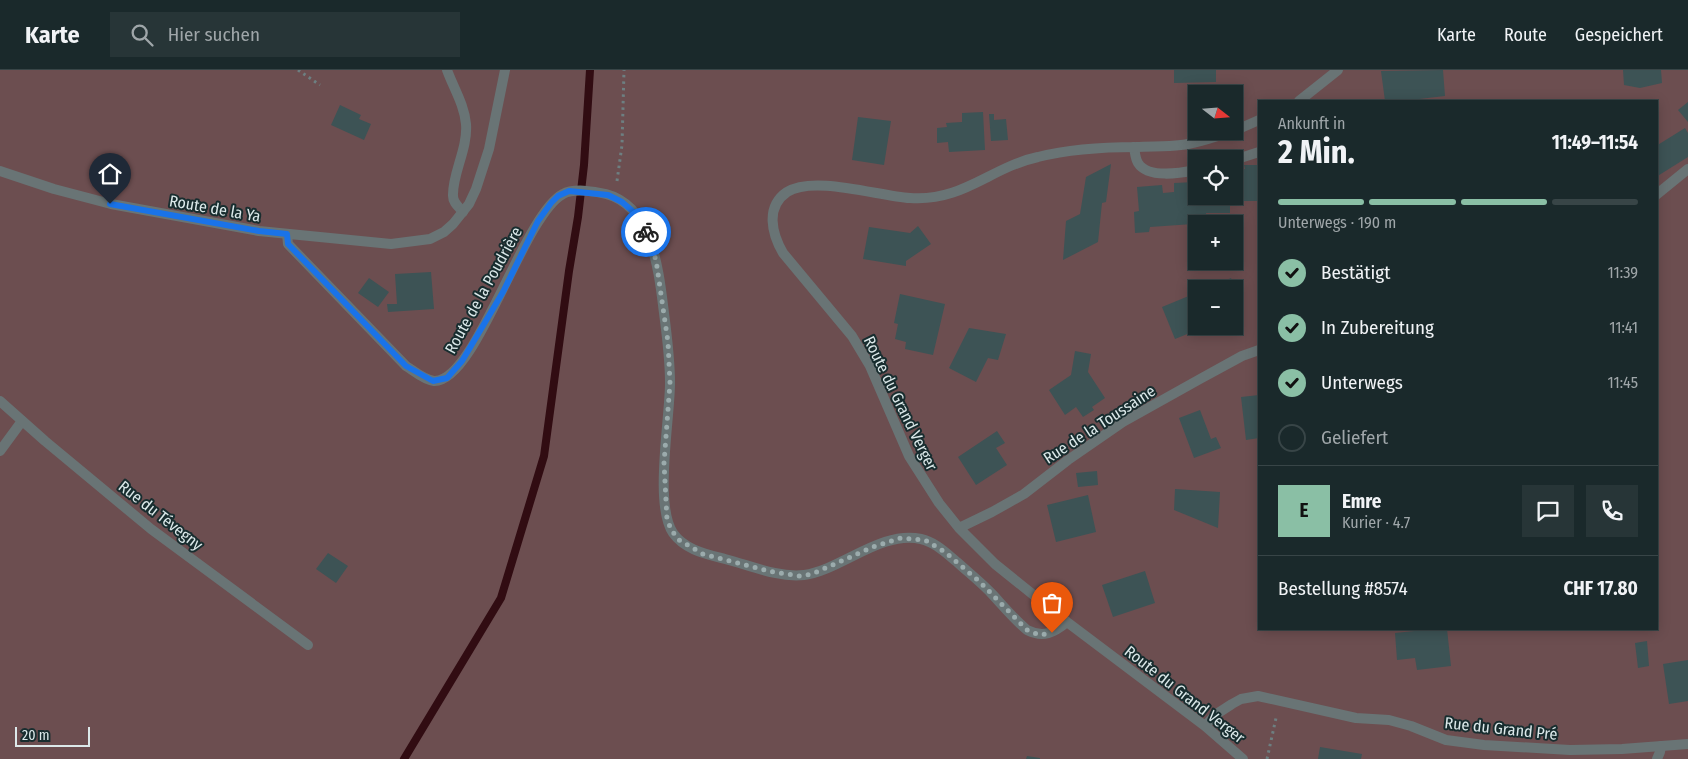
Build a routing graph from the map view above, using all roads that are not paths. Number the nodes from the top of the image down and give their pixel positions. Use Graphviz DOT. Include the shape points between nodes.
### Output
graph roads {
  1 [pos="447,70"];
  2 [pos="505,70"];
  3 [pos="1338,70"];
  4 [pos="1299,100"];
  5 [pos="1258,120"];
  6 [pos="1243,127"];
  7 [pos="1197,140"];
  8 [pos="1134,147"];
  9 [pos="1258,152"];
  10 [pos="1243,157"];
  11 [pos="1688,168"];
  12 [pos="0,170"];
  13 [pos="1188,171"];
  14 [pos="1658,192"];
  15 [pos="463,212"];
  16 [pos="287,234"];
  17 [pos="1258,350"];
  18 [pos="0,401"];
  19 [pos="22,421"];
  20 [pos="0,450"];
  21 [pos="958,528"];
  22 [pos="1067,622"];
  23 [pos="308,645"];
  24 [pos="1205,726"];
  25 [pos="1688,744"];
  26 [pos="1661,746"];
  27 [pos="1242,759"];
  28 [pos="1657,759"];
  1 -- 15 [label="street" via="461,100 466,126 453,197"];
  2 -- 15 [label="street" via="483,169"];
  3 -- 4 [label="street"];
  5 -- 6 [label="street, Route du Grand Verger"];
  7 -- 8 [label="street, Route du Grand Verger" via="1182,145"];
  8 -- 13 [label="street" via="1138,164 1145,170 1164,174"];
  8 -- 21 [label="street, Route du Grand Verger" via="1038,156 967,188 940,196 912,198 820,185 788,192 775,207 772,217 776,241 861,350 909,456 933,496"];
  9 -- 10 [label="street"];
  11 -- 14 [label="street"];
  12 -- 16 [label="street, Route de la Ya" via="110,204"];
  15 -- 16 [label="street, Route de la Ya" via="449,229 430,239 391,244"];
  16 -- 22 [label="street, Route de la Poudrière" via="288,244 406,366 433,381 447,378 462,361 503,292 545,210 558,196 569,191 614,197 636,214 656,260 668,342 670,383 664,463 665,499 667,520 679,540 703,554 800,576 901,538 917,538 935,544 945,552 1027,630 1046,635"];
  17 -- 21 [label="street, Rue de la Toussaine" via="1242,356 1123,422 1024,494"];
  18 -- 19 [label="street, Rue du Tévegny"];
  19 -- 20 [label="street"];
  19 -- 23 [label="street, Rue du Tévegny" via="151,528"];
  21 -- 22 [label="street, Route du Grand Verger" via="995,564"];
  22 -- 24 [label="street, Route du Grand Verger"];
  24 -- 26 [label="street, Rue du Grand Pré" via="1215,715 1241,699 1258,696 1356,718 1388,720 1446,740 1474,744 1570,750"];
  24 -- 27 [label="street, Route du Grand Verger"];
  25 -- 26 [label="street, Rue du Grand Pré"];
  26 -- 28 [label="street"];
}
